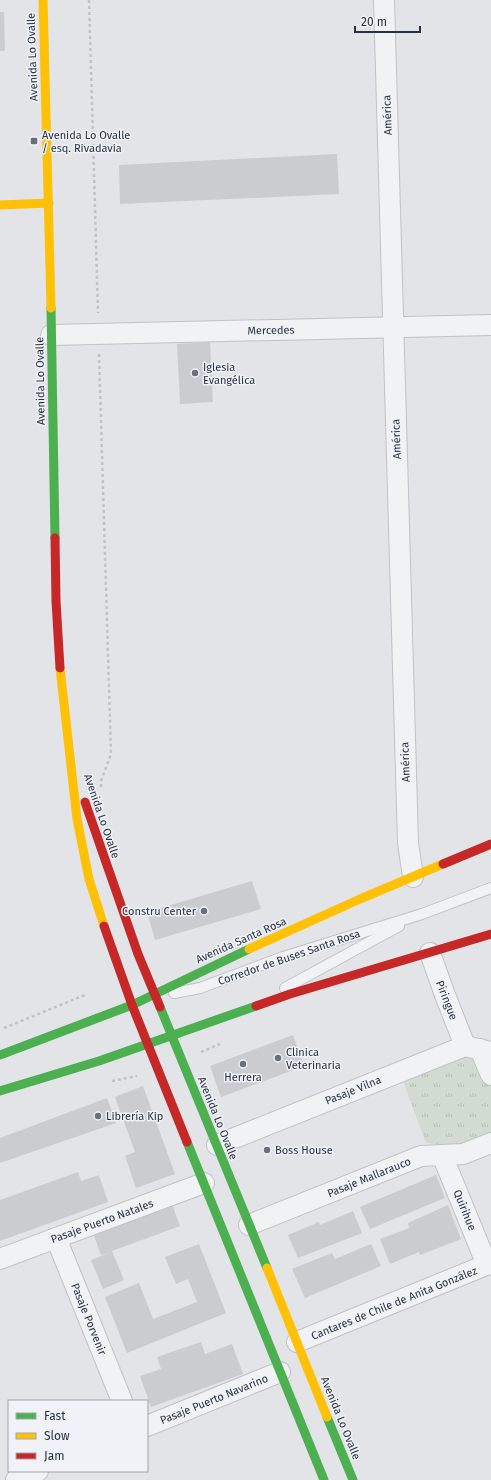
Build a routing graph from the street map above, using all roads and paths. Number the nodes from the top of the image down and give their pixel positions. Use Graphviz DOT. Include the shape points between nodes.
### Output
graph roads {
  1 [pos="43,0"];
  2 [pos="89,0"];
  3 [pos="384,0"];
  4 [pos="49,203"];
  5 [pos="0,205"];
  6 [pos="491,325"];
  7 [pos="393,327"];
  8 [pos="99,334"];
  9 [pos="51,335"];
  10 [pos="111,744"];
  11 [pos="70,761"];
  12 [pos="491,844"];
  13 [pos="413,877"];
  14 [pos="491,888"];
  15 [pos="422,914"];
  16 [pos="491,934"];
  17 [pos="430,953"];
  18 [pos="154,994"];
  19 [pos="85,995"];
  20 [pos="132,1005"];
  21 [pos="257,1005"];
  22 [pos="0,1030"];
  23 [pos="172,1035"];
  24 [pos="148,1043"];
  25 [pos="479,1049"];
  26 [pos="0,1055"];
  27 [pos="491,1075"];
  28 [pos="0,1091"];
  29 [pos="491,1143"];
  30 [pos="217,1145"];
  31 [pos="442,1155"];
  32 [pos="204,1182"];
  33 [pos="249,1225"];
  34 [pos="56,1238"];
  35 [pos="0,1259"];
  36 [pos="489,1264"];
  37 [pos="297,1342"];
  38 [pos="280,1372"];
  39 [pos="122,1400"];
  40 [pos="148,1426"];
  41 [pos="36,1472"];
  42 [pos="16,1480"];
  43 [pos="324,1480"];
  44 [pos="353,1480"];
  1 -- 4 [label="main road, Avenida Lo Ovalle"];
  2 -- 8 [label="path"];
  3 -- 7 [label="street, América"];
  4 -- 5 [label="main road"];
  4 -- 9 [label="main road, Avenida Lo Ovalle"];
  6 -- 7 [label="street, Mercedes"];
  7 -- 8 [label="street, Mercedes"];
  7 -- 13 [label="street, América" via="407,835"];
  8 -- 9 [label="street, Mercedes"];
  8 -- 10 [label="path"];
  9 -- 11 [label="main road, Avenida Lo Ovalle" via="56,601 59,663"];
  11 -- 18 [label="main road, Avenida Lo Ovalle"];
  11 -- 20 [label="main road, Avenida Lo Ovalle" via="77,819 89,879"];
  12 -- 13 [label="main road, Avenida Santa Rosa"];
  13 -- 18 [label="main road, Avenida Santa Rosa"];
  14 -- 15 [label="lane, Corredor de Buses Santa Rosa"];
  15 -- 18 [label="lane, Corredor de Buses Santa Rosa" via="283,957 200,988"];
  15 -- 21 [label="lane, Corredor de Buses Santa Rosa" via="297,980"];
  16 -- 17 [label="main road"];
  17 -- 21 [label="main road"];
  17 -- 25 [label="street, Piringue" via="445,995"];
  18 -- 20 [label="main road, Avenida Santa Rosa"];
  18 -- 23 [label="main road, Avenida Lo Ovalle"];
  19 -- 22 [label="path"];
  20 -- 24 [label="main road, Avenida Lo Ovalle"];
  20 -- 26 [label="main road, Avenida Santa Rosa"];
  21 -- 23 [label="main road"];
  23 -- 24 [label="main road"];
  23 -- 30 [label="main road, Avenida Lo Ovalle"];
  24 -- 28 [label="main road" via="99,1061"];
  24 -- 32 [label="main road, Avenida Lo Ovalle"];
  25 -- 27 [label="street, Piringue"];
  25 -- 30 [label="street, Pasaje Vilna"];
  29 -- 31 [label="street, Pasaje Mallarauco" via="462,1154"];
  30 -- 33 [label="main road, Avenida Lo Ovalle"];
  31 -- 33 [label="street, Pasaje Mallarauco" via="421,1156"];
  31 -- 36 [label="street, Quirihue"];
  32 -- 34 [label="street, Pasaje Puerto Natales"];
  32 -- 38 [label="main road, Avenida Lo Ovalle"];
  33 -- 37 [label="main road, Avenida Lo Ovalle"];
  34 -- 35 [label="street, Pasaje Puerto Natales"];
  34 -- 39 [label="street, Pasaje Porvenir"];
  36 -- 37 [label="street, Cantares de Chile de Anita González"];
  37 -- 44 [label="main road, Avenida Lo Ovalle"];
  38 -- 40 [label="street, Pasaje Puerto Navarino"];
  38 -- 43 [label="main road, Avenida Lo Ovalle"];
  41 -- 42 [label="street"];
}
